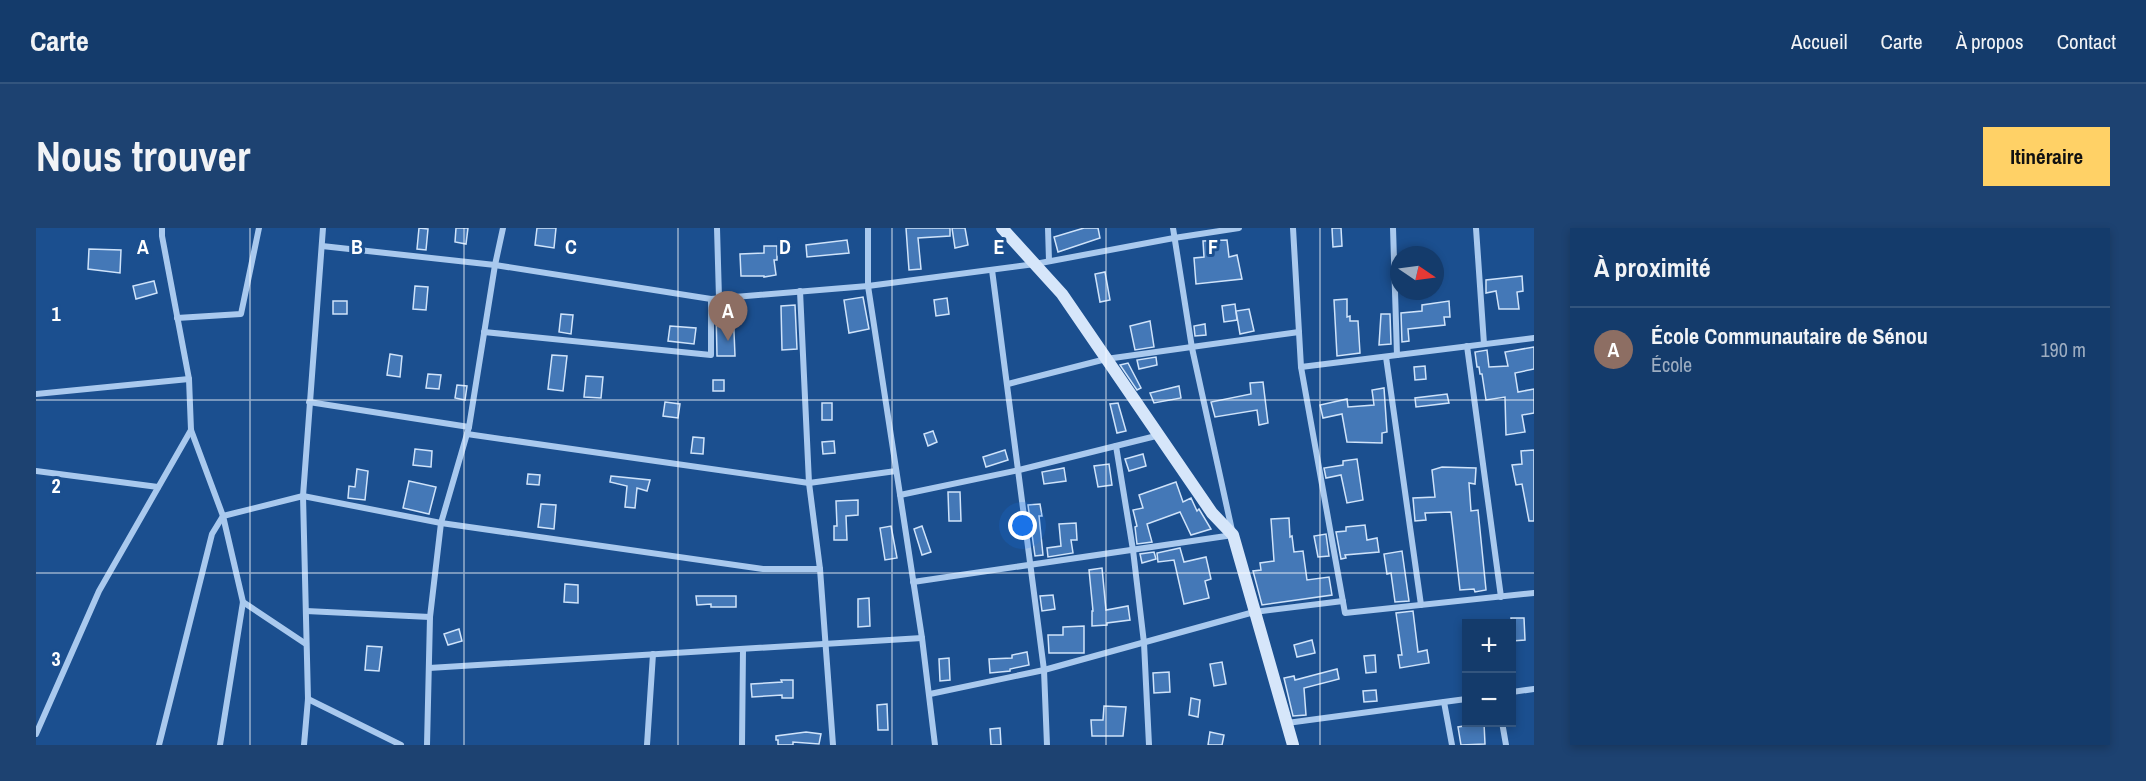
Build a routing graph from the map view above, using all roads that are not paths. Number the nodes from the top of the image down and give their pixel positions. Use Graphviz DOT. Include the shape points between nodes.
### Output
graph roads {
  1 [pos="162,228"];
  2 [pos="259,228"];
  3 [pos="323,228"];
  4 [pos="503,228"];
  5 [pos="717,228"];
  6 [pos="868,228"];
  7 [pos="1002,228"];
  8 [pos="1048,228"];
  9 [pos="1173,228"];
  10 [pos="1239,228"];
  11 [pos="1293,228"];
  12 [pos="1393,228"];
  13 [pos="1476,228"];
  14 [pos="1174,238"];
  15 [pos="322,246"];
  16 [pos="1049,261"];
  17 [pos="1035,264"];
  18 [pos="495,266"];
  19 [pos="992,270"];
  20 [pos="868,286"];
  21 [pos="800,291"];
  22 [pos="719,298"];
  23 [pos="711,299"];
  24 [pos="177,318"];
  25 [pos="484,332"];
  26 [pos="1299,332"];
  27 [pos="1534,338"];
  28 [pos="1484,344"];
  29 [pos="1467,346"];
  30 [pos="1192,348"];
  31 [pos="1397,355"];
  32 [pos="1386,357"];
  33 [pos="1106,359"];
  34 [pos="1301,367"];
  35 [pos="189,379"];
  36 [pos="1008,384"];
  37 [pos="36,394"];
  38 [pos="309,402"];
  39 [pos="191,430"];
  40 [pos="468,430"];
  41 [pos="1160,435"];
  42 [pos="1116,446"];
  43 [pos="1019,470"];
  44 [pos="36,471"];
  45 [pos="896,471"];
  46 [pos="809,483"];
  47 [pos="158,487"];
  48 [pos="900,495"];
  49 [pos="303,496"];
  50 [pos="223,516"];
  51 [pos="441,523"];
  52 [pos="1233,535"];
  53 [pos="1133,550"];
  54 [pos="1032,565"];
  55 [pos="820,569"];
  56 [pos="913,582"];
  57 [pos="1534,593"];
  58 [pos="1501,597"];
  59 [pos="1343,601"];
  60 [pos="243,602"];
  61 [pos="1421,605"];
  62 [pos="306,610"];
  63 [pos="1254,612"];
  64 [pos="430,617"];
  65 [pos="922,638"];
  66 [pos="1144,643"];
  67 [pos="306,644"];
  68 [pos="825,644"];
  69 [pos="743,649"];
  70 [pos="652,654"];
  71 [pos="429,668"];
  72 [pos="1044,670"];
  73 [pos="1534,689"];
  74 [pos="1516,692"];
  75 [pos="930,694"];
  76 [pos="308,699"];
  77 [pos="1462,700"];
  78 [pos="1444,702"];
  79 [pos="1286,723"];
  80 [pos="1503,727"];
  81 [pos="36,734"];
  82 [pos="159,745"];
  83 [pos="220,745"];
  84 [pos="304,745"];
  85 [pos="401,745"];
  86 [pos="427,745"];
  87 [pos="647,745"];
  88 [pos="742,745"];
  89 [pos="833,745"];
  90 [pos="935,745"];
  91 [pos="1047,745"];
  92 [pos="1149,745"];
  93 [pos="1293,745"];
  94 [pos="1452,745"];
  95 [pos="1506,745"];
  1 -- 24 [label="street"];
  2 -- 24 [label="street" via="241,314"];
  3 -- 15 [label="street"];
  4 -- 18 [label="street"];
  5 -- 22 [label="street"];
  6 -- 20 [label="street"];
  7 -- 17 [label="street"];
  8 -- 16 [label="street"];
  9 -- 14 [label="street"];
  10 -- 14 [label="street"];
  11 -- 26 [label="street"];
  12 -- 31 [label="street"];
  13 -- 28 [label="street"];
  14 -- 16 [label="street"];
  14 -- 30 [label="street"];
  15 -- 18 [label="street"];
  15 -- 38 [label="street"];
  16 -- 17 [label="street"];
  17 -- 19 [label="street"];
  17 -- 33 [label="street" via="1062,294"];
  18 -- 23 [label="street"];
  18 -- 25 [label="street"];
  19 -- 20 [label="street"];
  19 -- 36 [label="street"];
  20 -- 21 [label="street"];
  20 -- 45 [label="street"];
  21 -- 22 [label="street"];
  21 -- 46 [label="street"];
  22 -- 23 [label="street"];
  23 -- 25 [label="street" via="711,355"];
  24 -- 35 [label="street"];
  25 -- 40 [label="street"];
  26 -- 30 [label="street"];
  26 -- 34 [label="street"];
  27 -- 28 [label="street"];
  28 -- 29 [label="street"];
  29 -- 31 [label="street"];
  29 -- 58 [label="street"];
  30 -- 33 [label="street"];
  30 -- 52 [label="street"];
  31 -- 32 [label="street"];
  32 -- 34 [label="street"];
  32 -- 61 [label="street"];
  33 -- 36 [label="street"];
  33 -- 41 [label="street"];
  34 -- 59 [label="street"];
  35 -- 37 [label="street"];
  35 -- 39 [label="street"];
  36 -- 43 [label="street"];
  38 -- 40 [label="street"];
  38 -- 49 [label="street"];
  39 -- 47 [label="street"];
  39 -- 50 [label="street"];
  40 -- 46 [label="street"];
  40 -- 51 [label="street"];
  41 -- 42 [label="street"];
  41 -- 52 [label="street" via="1212,513"];
  42 -- 43 [label="street"];
  42 -- 53 [label="street"];
  43 -- 48 [label="street"];
  43 -- 54 [label="street"];
  44 -- 47 [label="street"];
  45 -- 46 [label="street"];
  45 -- 48 [label="street"];
  46 -- 55 [label="street"];
  47 -- 81 [label="street" via="99,591"];
  48 -- 56 [label="street"];
  49 -- 50 [label="street"];
  49 -- 51 [label="street"];
  49 -- 62 [label="street"];
  50 -- 60 [label="street"];
  50 -- 82 [label="street" via="212,534"];
  51 -- 55 [label="street" via="763,569"];
  51 -- 64 [label="street"];
  52 -- 53 [label="street"];
  52 -- 63 [label="street"];
  53 -- 54 [label="street"];
  53 -- 66 [label="street"];
  54 -- 56 [label="street"];
  54 -- 72 [label="street"];
  55 -- 68 [label="street"];
  56 -- 65 [label="street"];
  57 -- 58 [label="street"];
  58 -- 61 [label="street"];
  59 -- 61 [label="street" via="1345,613"];
  59 -- 63 [label="street"];
  60 -- 67 [label="street"];
  60 -- 83 [label="street"];
  62 -- 64 [label="street"];
  62 -- 67 [label="street"];
  63 -- 66 [label="street"];
  63 -- 79 [label="street"];
  64 -- 71 [label="street"];
  65 -- 68 [label="street"];
  65 -- 75 [label="street"];
  66 -- 72 [label="street"];
  66 -- 92 [label="street"];
  67 -- 76 [label="street"];
  68 -- 69 [label="street"];
  68 -- 89 [label="street"];
  69 -- 70 [label="street"];
  69 -- 88 [label="street"];
  70 -- 71 [label="street"];
  70 -- 87 [label="street"];
  71 -- 86 [label="street"];
  72 -- 75 [label="street"];
  72 -- 91 [label="street"];
  73 -- 74 [label="street"];
  75 -- 90 [label="street"];
  76 -- 84 [label="street"];
  76 -- 85 [label="street"];
  77 -- 78 [label="street"];
  78 -- 79 [label="street"];
  78 -- 94 [label="street"];
  79 -- 93 [label="street"];
  80 -- 95 [label="street"];
}
